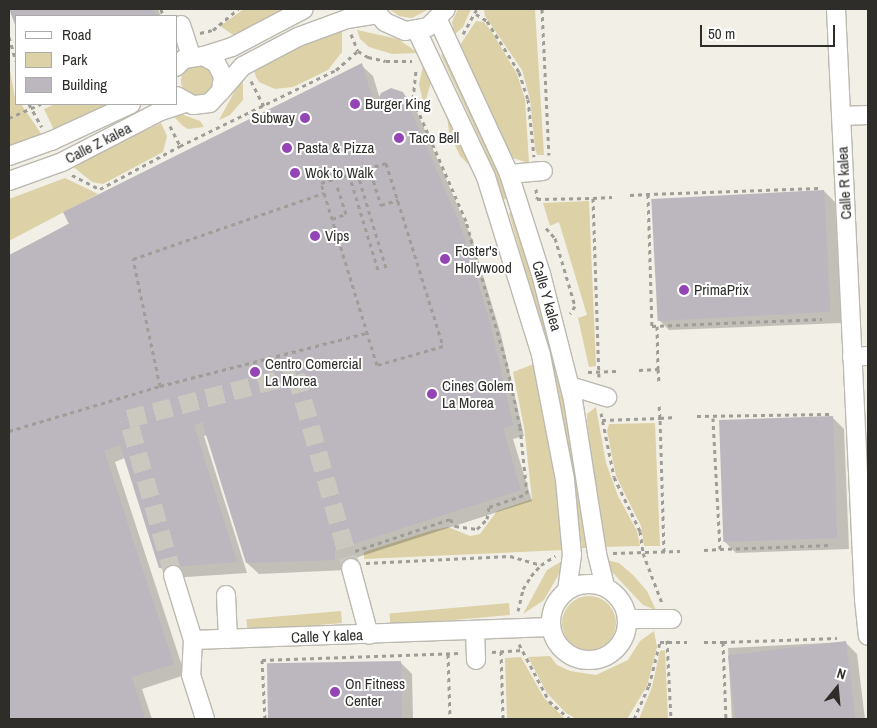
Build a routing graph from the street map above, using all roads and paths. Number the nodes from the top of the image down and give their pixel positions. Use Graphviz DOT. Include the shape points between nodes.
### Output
graph roads {
  1 [pos="238,9"];
  2 [pos="304,9"];
  3 [pos="477,9"];
  4 [pos="542,9"];
  5 [pos="836,9"];
  6 [pos="376,11"];
  7 [pos="442,14"];
  8 [pos="476,14"];
  9 [pos="349,29"];
  10 [pos="187,30"];
  11 [pos="417,30"];
  12 [pos="9,37"];
  13 [pos="462,38"];
  14 [pos="358,51"];
  15 [pos="197,56"];
  16 [pos="15,58"];
  17 [pos="419,61"];
  18 [pos="178,66"];
  19 [pos="417,69"];
  20 [pos="248,76"];
  21 [pos="221,91"];
  22 [pos="181,99"];
  23 [pos="29,105"];
  24 [pos="39,105"];
  25 [pos="129,105"];
  26 [pos="171,105"];
  27 [pos="264,106"];
  28 [pos="31,109"];
  29 [pos="868,115"];
  30 [pos="841,116"];
  31 [pos="9,118"];
  32 [pos="166,120"];
  33 [pos="46,133"];
  34 [pos="180,146"];
  35 [pos="9,156"];
  36 [pos="537,169"];
  37 [pos="68,172"];
  38 [pos="357,172"];
  39 [pos="371,173"];
  40 [pos="349,174"];
  41 [pos="508,174"];
  42 [pos="9,181"];
  43 [pos="336,184"];
  44 [pos="818,188"];
  45 [pos="324,193"];
  46 [pos="648,194"];
  47 [pos="630,195"];
  48 [pos="612,197"];
  49 [pos="593,198"];
  50 [pos="537,199"];
  51 [pos="398,200"];
  52 [pos="540,207"];
  53 [pos="332,218"];
  54 [pos="544,222"];
  55 [pos="386,268"];
  56 [pos="378,270"];
  57 [pos="822,319"];
  58 [pos="572,322"];
  59 [pos="657,326"];
  60 [pos="368,333"];
  61 [pos="860,356"];
  62 [pos="658,369"];
  63 [pos="639,370"];
  64 [pos="616,371"];
  65 [pos="584,372"];
  66 [pos="599,372"];
  67 [pos="659,382"];
  68 [pos="160,386"];
  69 [pos="570,386"];
  70 [pos="602,397"];
  71 [pos="659,404"];
  72 [pos="829,414"];
  73 [pos="697,416"];
  74 [pos="675,417"];
  75 [pos="660,418"];
  76 [pos="713,418"];
  77 [pos="602,420"];
  78 [pos="9,431"];
  79 [pos="832,545"];
  80 [pos="720,549"];
  81 [pos="359,550"];
  82 [pos="704,550"];
  83 [pos="664,552"];
  84 [pos="680,552"];
  85 [pos="643,553"];
  86 [pos="606,554"];
  87 [pos="562,555"];
  88 [pos="349,561"];
  89 [pos="541,565"];
  90 [pos="172,575"];
  91 [pos="606,587"];
  92 [pos="568,590"];
  93 [pos="226,595"];
  94 [pos="866,599"];
  95 [pos="517,616"];
  96 [pos="627,619"];
  97 [pos="667,620"];
  98 [pos="551,627"];
  99 [pos="475,630"];
  100 [pos="369,635"];
  101 [pos="868,636"];
  102 [pos="837,638"];
  103 [pos="228,639"];
  104 [pos="193,640"];
  105 [pos="667,641"];
  106 [pos="518,642"];
  107 [pos="687,642"];
  108 [pos="704,642"];
  109 [pos="723,642"];
  110 [pos="522,650"];
  111 [pos="501,651"];
  112 [pos="448,654"];
  113 [pos="475,655"];
  114 [pos="205,719"];
  115 [pos="265,719"];
  116 [pos="450,719"];
  117 [pos="503,719"];
  118 [pos="570,719"];
  119 [pos="634,719"];
  120 [pos="671,719"];
  121 [pos="726,719"];
  1 -- 10 [label="path" via="213,30"];
  2 -- 15 [label="street" via="232,47"];
  3 -- 8 [label="path"];
  4 -- 36 [label="path" via="549,158"];
  5 -- 30 [label="street, Calle R kalea"];
  6 -- 11 [label="street" via="394,28"];
  6 -- 21 [label="street" via="298,37 243,66"];
  7 -- 11 [label="street"];
  7 -- 41 [label="street, Calle Y kalea"];
  8 -- 13 [label="path"];
  8 -- 36 [label="path" via="487,20 519,72 528,99"];
  9 -- 14 [label="path"];
  10 -- 15 [label="street"];
  11 -- 92 [label="street, Calle Y kalea" via="486,177 538,346 565,480 572,555"];
  12 -- 16 [label="path"];
  14 -- 17 [label="path" via="386,61"];
  14 -- 27 [label="path" via="336,70"];
  15 -- 18 [label="street"];
  15 -- 21 [label="street" via="220,69"];
  19 -- 81 [label="path" via="413,99 466,221 507,366 520,427 527,494 489,506 487,519 477,530 455,526 450,519"];
  20 -- 27 [label="path"];
  21 -- 22 [label="street, Calle Z kalea" via="217,98 202,106"];
  23 -- 28 [label="path"];
  24 -- 28 [label="path"];
  25 -- 35 [label="street, Calle Z kalea" via="51,141"];
  26 -- 42 [label="street, Calle Z kalea" via="62,162"];
  27 -- 34 [label="path"];
  28 -- 31 [label="path"];
  28 -- 33 [label="path"];
  29 -- 30 [label="street"];
  30 -- 61 [label="street, Calle R kalea"];
  32 -- 34 [label="path"];
  34 -- 37 [label="path" via="100,189"];
  36 -- 41 [label="street"];
  36 -- 50 [label="path"];
  38 -- 40 [label="path"];
  38 -- 51 [label="path" via="386,163"];
  38 -- 55 [label="path"];
  39 -- 51 [label="path" via="381,205"];
  40 -- 45 [label="path" via="321,183"];
  40 -- 56 [label="path"];
  41 -- 69 [label="street, Calle Y kalea" via="541,274"];
  43 -- 53 [label="path" via="346,214"];
  44 -- 46 [label="path"];
  45 -- 53 [label="path"];
  45 -- 68 [label="path" via="133,259"];
  46 -- 47 [label="path"];
  46 -- 59 [label="path" via="652,326"];
  48 -- 49 [label="path"];
  49 -- 50 [label="path"];
  49 -- 66 [label="path"];
  50 -- 52 [label="path"];
  51 -- 60 [label="path" via="443,346 377,365"];
  53 -- 60 [label="path"];
  54 -- 58 [label="path" via="555,238 575,306 570,314"];
  57 -- 59 [label="path"];
  59 -- 62 [label="path"];
  60 -- 68 [label="path"];
  61 -- 94 [label="street, Calle R kalea"];
  62 -- 63 [label="path"];
  62 -- 67 [label="path"];
  64 -- 66 [label="path"];
  65 -- 66 [label="path"];
  66 -- 70 [label="path"];
  68 -- 78 [label="path"];
  69 -- 70 [label="street"];
  69 -- 91 [label="street, Calle Y kalea" via="597,554"];
  70 -- 77 [label="path"];
  71 -- 75 [label="path"];
  72 -- 76 [label="path"];
  73 -- 76 [label="path"];
  74 -- 75 [label="path"];
  75 -- 77 [label="path"];
  75 -- 83 [label="path"];
  76 -- 80 [label="path"];
  77 -- 85 [label="path" via="611,469 620,495 640,531"];
  79 -- 80 [label="path"];
  80 -- 82 [label="path"];
  81 -- 88 [label="path"];
  81 -- 89 [label="path" via="362,563 510,556"];
  83 -- 84 [label="path"];
  83 -- 85 [label="path"];
  85 -- 86 [label="path"];
  85 -- 97 [label="path"];
  87 -- 89 [label="path"];
  88 -- 100 [label="street"];
  89 -- 95 [label="path" via="523,589"];
  90 -- 104 [label="street" via="187,597"];
  91 -- 92 [label="street" via="580,585"];
  91 -- 96 [label="street" via="620,599"];
  92 -- 98 [label="street" via="552,611"];
  93 -- 103 [label="street"];
  94 -- 101 [label="street, Calle R kalea"];
  96 -- 97 [label="street"];
  96 -- 98 [label="street" via="620,644 605,656 592,660 567,653 556,641"];
  97 -- 105 [label="path"];
  98 -- 99 [label="street, Calle Y kalea"];
  99 -- 100 [label="street, Calle Y kalea"];
  99 -- 113 [label="street"];
  100 -- 103 [label="street, Calle Y kalea"];
  102 -- 109 [label="path"];
  103 -- 104 [label="street, Calle Y kalea"];
  104 -- 114 [label="street" via="191,674"];
  105 -- 107 [label="path"];
  105 -- 119 [label="path" via="660,642 649,686"];
  105 -- 120 [label="path"];
  106 -- 110 [label="path"];
  108 -- 109 [label="path"];
  109 -- 121 [label="path"];
  110 -- 111 [label="path"];
  110 -- 118 [label="path" via="549,701"];
  111 -- 113 [label="path"];
  111 -- 117 [label="path"];
  112 -- 113 [label="path"];
  112 -- 115 [label="path" via="262,660"];
  112 -- 116 [label="path"];
}
